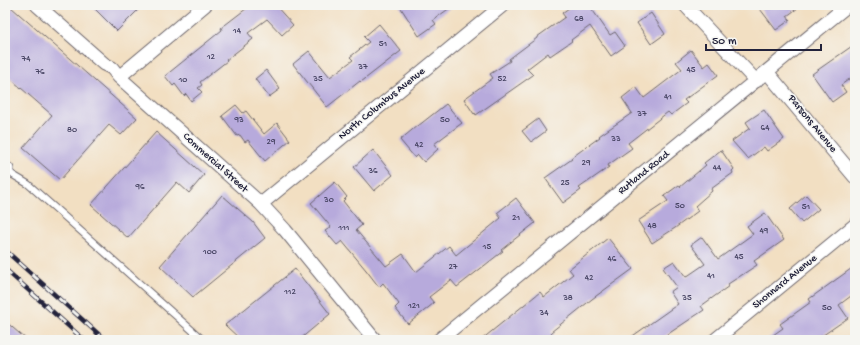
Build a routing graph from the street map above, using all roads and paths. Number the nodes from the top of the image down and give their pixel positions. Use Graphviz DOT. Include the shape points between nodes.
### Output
graph roads {
  1 [pos="36,5"];
  2 [pos="205,5"];
  3 [pos="503,5"];
  4 [pos="685,5"];
  5 [pos="848,5"];
  6 [pos="767,72"];
  7 [pos="119,77"];
  8 [pos="756,81"];
  9 [pos="6,169"];
  10 [pos="855,177"];
  11 [pos="261,204"];
  12 [pos="855,225"];
  13 [pos="203,340"];
  14 [pos="375,340"];
  15 [pos="439,340"];
  16 [pos="715,340"];
  1 -- 7 [label="street, Commercial Street" via="104,64 112,68"];
  2 -- 7 [label="street"];
  3 -- 11 [label="street, North Columbus Avenue"];
  4 -- 8 [label="street"];
  5 -- 6 [label="street, Rutland Road"];
  6 -- 8 [label="street, Rutland Road"];
  6 -- 10 [label="street, Parsons Avenue"];
  7 -- 11 [label="street, Commercial Street"];
  8 -- 15 [label="street, Rutland Road"];
  9 -- 13 [label="lane" via="28,184"];
  11 -- 14 [label="street, Commercial Street"];
  12 -- 16 [label="street, Shonnard Avenue"];
}
